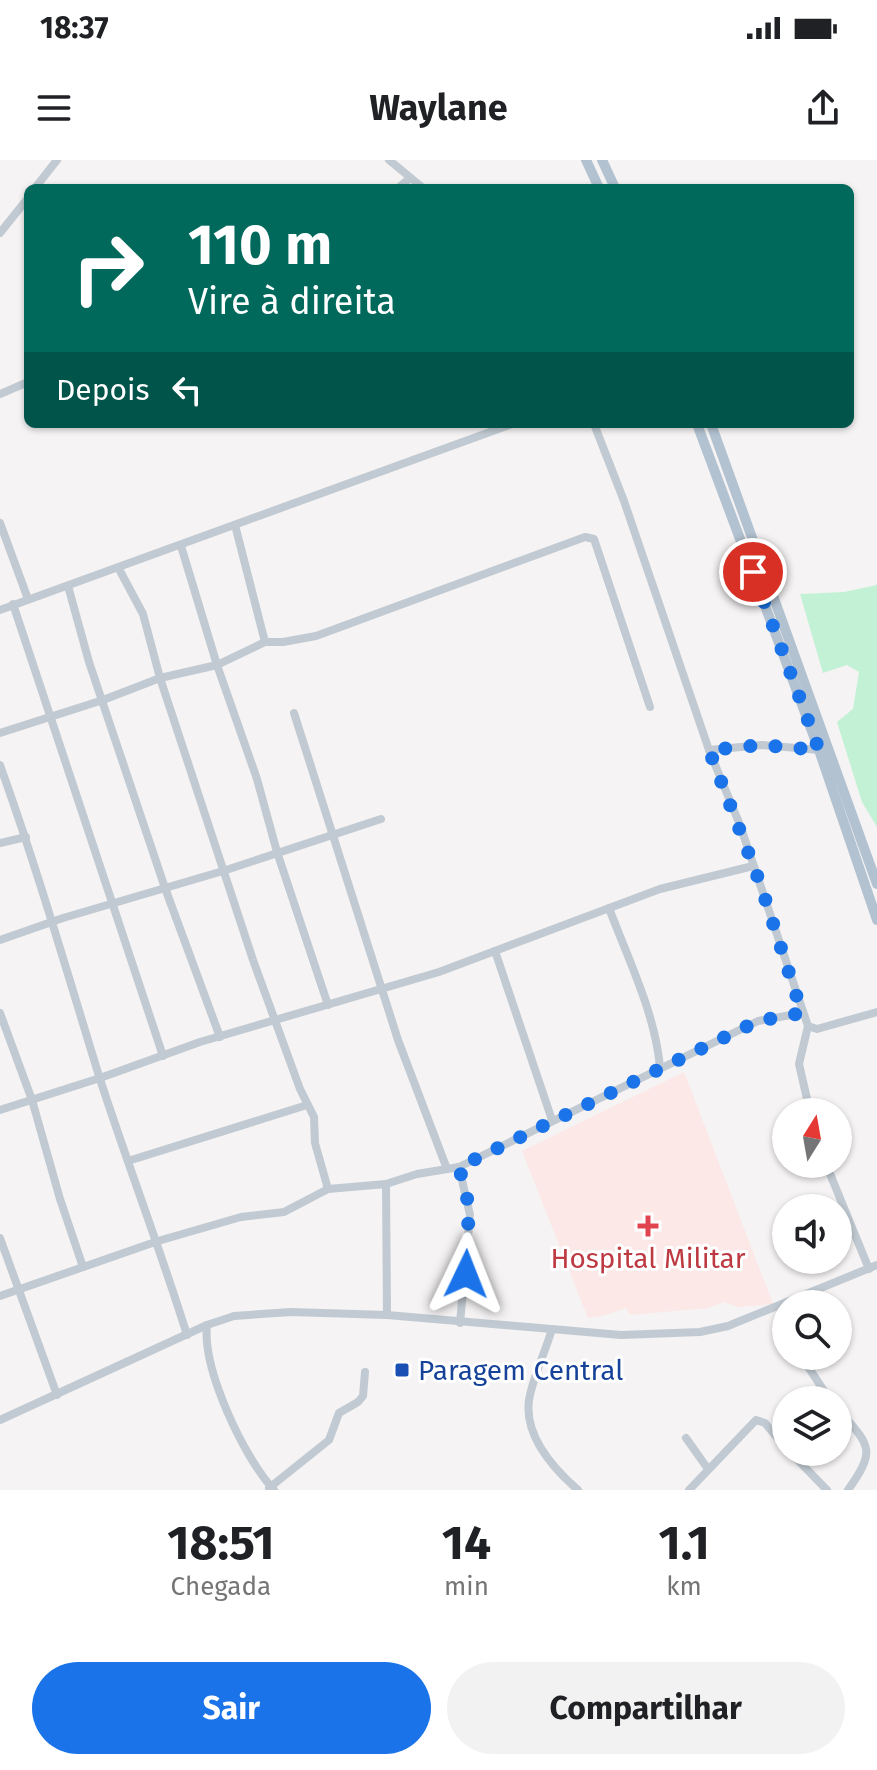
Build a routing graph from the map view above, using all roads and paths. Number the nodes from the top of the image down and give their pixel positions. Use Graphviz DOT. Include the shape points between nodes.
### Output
graph roads {
  1 [pos="57,160"];
  2 [pos="389,160"];
  3 [pos="586,160"];
  4 [pos="602,160"];
  5 [pos="410,178"];
  6 [pos="38,184"];
  7 [pos="403,184"];
  8 [pos="418,184"];
  9 [pos="597,184"];
  10 [pos="613,184"];
  11 [pos="24,203"];
  12 [pos="0,233"];
  13 [pos="24,384"];
  14 [pos="0,394"];
  15 [pos="501,428"];
  16 [pos="596,428"];
  17 [pos="698,428"];
  18 [pos="712,428"];
  19 [pos="0,523"];
  20 [pos="235,525"];
  21 [pos="181,546"];
  22 [pos="119,569"];
  23 [pos="68,586"];
  24 [pos="28,599"];
  25 [pos="13,604"];
  26 [pos="0,610"];
  27 [pos="265,642"];
  28 [pos="217,665"];
  29 [pos="160,678"];
  30 [pos="103,700"];
  31 [pos="650,707"];
  32 [pos="294,713"];
  33 [pos="50,718"];
  34 [pos="0,733"];
  35 [pos="709,750"];
  36 [pos="819,750"];
  37 [pos="0,765"];
  38 [pos="381,819"];
  39 [pos="334,834"];
  40 [pos="26,837"];
  41 [pos="0,843"];
  42 [pos="277,852"];
  43 [pos="753,866"];
  44 [pos="223,871"];
  45 [pos="877,883"];
  46 [pos="165,888"];
  47 [pos="113,903"];
  48 [pos="609,908"];
  49 [pos="877,920"];
  50 [pos="54,921"];
  51 [pos="0,940"];
  52 [pos="495,951"];
  53 [pos="381,988"];
  54 [pos="328,1005"];
  55 [pos="877,1012"];
  56 [pos="0,1013"];
  57 [pos="802,1013"];
  58 [pos="275,1021"];
  59 [pos="808,1026"];
  60 [pos="220,1037"];
  61 [pos="163,1056"];
  62 [pos="660,1067"];
  63 [pos="100,1078"];
  64 [pos="807,1098"];
  65 [pos="32,1100"];
  66 [pos="307,1105"];
  67 [pos="0,1110"];
  68 [pos="552,1120"];
  69 [pos="128,1161"];
  70 [pos="459,1167"];
  71 [pos="447,1169"];
  72 [pos="832,1178"];
  73 [pos="386,1184"];
  74 [pos="328,1189"];
  75 [pos="0,1238"];
  76 [pos="158,1241"];
  77 [pos="83,1267"];
  78 [pos="873,1267"];
  79 [pos="20,1289"];
  80 [pos="819,1290"];
  81 [pos="0,1296"];
  82 [pos="772,1309"];
  83 [pos="387,1315"];
  84 [pos="460,1323"];
  85 [pos="207,1325"];
  86 [pos="552,1329"];
  87 [pos="187,1335"];
  88 [pos="365,1372"];
  89 [pos="57,1395"];
  90 [pos="0,1420"];
  91 [pos="852,1427"];
  92 [pos="772,1431"];
  93 [pos="686,1438"];
  94 [pos="804,1466"];
  95 [pos="708,1469"];
  96 [pos="270,1489"];
  97 [pos="578,1490"];
  98 [pos="689,1490"];
  99 [pos="827,1490"];
  100 [pos="848,1490"];
  1 -- 6 [label="street"];
  2 -- 5 [label="street"];
  3 -- 9 [label="main road"];
  4 -- 10 [label="main road"];
  5 -- 7 [label="street"];
  5 -- 8 [label="street"];
  11 -- 12 [label="street"];
  13 -- 14 [label="street"];
  15 -- 20 [label="street"];
  16 -- 35 [label="street"];
  17 -- 36 [label="main road"];
  18 -- 45 [label="main road"];
  19 -- 24 [label="street"];
  20 -- 21 [label="street"];
  20 -- 27 [label="street"];
  21 -- 22 [label="street"];
  21 -- 28 [label="street"];
  22 -- 23 [label="street"];
  22 -- 29 [label="street" via="143,614"];
  23 -- 24 [label="street"];
  23 -- 30 [label="street"];
  24 -- 25 [label="street"];
  25 -- 26 [label="street"];
  25 -- 33 [label="street"];
  27 -- 28 [label="street"];
  27 -- 31 [label="street" via="316,636 585,537 594,539"];
  28 -- 29 [label="street"];
  28 -- 42 [label="street"];
  29 -- 30 [label="street"];
  29 -- 44 [label="street"];
  30 -- 33 [label="street"];
  30 -- 46 [label="street"];
  32 -- 39 [label="street"];
  33 -- 34 [label="street"];
  33 -- 47 [label="street"];
  35 -- 36 [label="street" via="762,745"];
  35 -- 43 [label="street"];
  36 -- 49 [label="main road"];
  37 -- 40 [label="street"];
  38 -- 39 [label="street"];
  39 -- 42 [label="street"];
  39 -- 53 [label="street"];
  40 -- 41 [label="street"];
  40 -- 50 [label="street"];
  42 -- 44 [label="street"];
  42 -- 54 [label="street"];
  43 -- 48 [label="street"];
  43 -- 57 [label="street"];
  44 -- 46 [label="street"];
  44 -- 58 [label="street"];
  46 -- 47 [label="street"];
  46 -- 60 [label="street"];
  47 -- 50 [label="street"];
  47 -- 61 [label="street"];
  48 -- 52 [label="street"];
  48 -- 62 [label="street" via="639,988"];
  50 -- 51 [label="street"];
  50 -- 63 [label="street"];
  52 -- 53 [label="street"];
  52 -- 68 [label="street"];
  53 -- 54 [label="street"];
  53 -- 71 [label="street"];
  54 -- 58 [label="street"];
  55 -- 59 [label="street" via="817,1029"];
  56 -- 65 [label="street"];
  57 -- 59 [label="street"];
  57 -- 62 [label="street" via="758,1021"];
  58 -- 60 [label="street"];
  58 -- 66 [label="street"];
  59 -- 64 [label="street" via="799,1064"];
  60 -- 61 [label="street"];
  61 -- 63 [label="street"];
  62 -- 68 [label="street"];
  63 -- 65 [label="street"];
  63 -- 69 [label="street"];
  65 -- 67 [label="street"];
  65 -- 77 [label="street"];
  66 -- 69 [label="street"];
  66 -- 74 [label="street" via="316,1123 315,1143"];
  68 -- 70 [label="street"];
  69 -- 76 [label="street"];
  70 -- 71 [label="street"];
  70 -- 84 [label="street" via="470,1215"];
  71 -- 73 [label="street"];
  72 -- 78 [label="street"];
  73 -- 74 [label="street"];
  73 -- 83 [label="street"];
  74 -- 76 [label="street" via="284,1212 241,1217"];
  75 -- 79 [label="street"];
  76 -- 77 [label="street"];
  76 -- 87 [label="street"];
  77 -- 79 [label="street"];
  78 -- 80 [label="street"];
  79 -- 81 [label="street"];
  79 -- 89 [label="street"];
  82 -- 86 [label="street" via="700,1332 621,1335"];
  83 -- 84 [label="street"];
  83 -- 85 [label="street" via="291,1312 234,1316"];
  84 -- 86 [label="street"];
  85 -- 87 [label="street"];
  85 -- 96 [label="street" via="205,1346 232,1424"];
  86 -- 97 [label="street" via="533,1383 529,1414 544,1455"];
  87 -- 89 [label="street"];
  88 -- 96 [label="street" via="363,1396 339,1413 329,1440"];
  89 -- 90 [label="street"];
  91 -- 100 [label="street" via="870,1451 868,1466"];
  92 -- 95 [label="street" via="756,1420"];
  93 -- 95 [label="street"];
  94 -- 99 [label="street"];
  95 -- 98 [label="street"];
}
